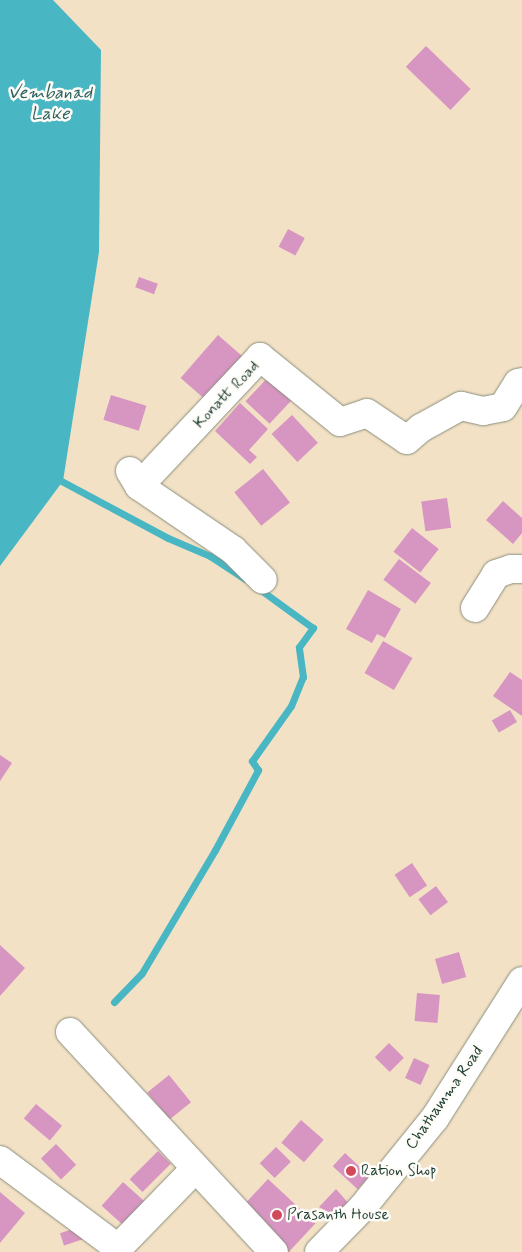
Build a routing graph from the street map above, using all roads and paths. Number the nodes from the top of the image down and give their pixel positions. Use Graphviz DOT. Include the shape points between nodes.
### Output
graph roads {
  1 [pos="522,382"];
  2 [pos="522,569"];
  3 [pos="263,580"];
  4 [pos="475,608"];
  5 [pos="522,981"];
  6 [pos="70,1032"];
  7 [pos="0,1160"];
  8 [pos="196,1168"];
  9 [pos="274,1252"];
  10 [pos="319,1252"];
  1 -- 3 [label="street, Konatt Road" via="518,383 503,407 483,411 461,406 421,428 407,440 367,413 340,422 260,357 134,478 233,550"];
  2 -- 4 [label="street" via="511,568 496,574"];
  5 -- 10 [label="street, Chathamma Road" via="435,1118 362,1208"];
  6 -- 8 [label="street"];
  7 -- 8 [label="street" via="114,1245 122,1244"];
  8 -- 9 [label="street"];
}
